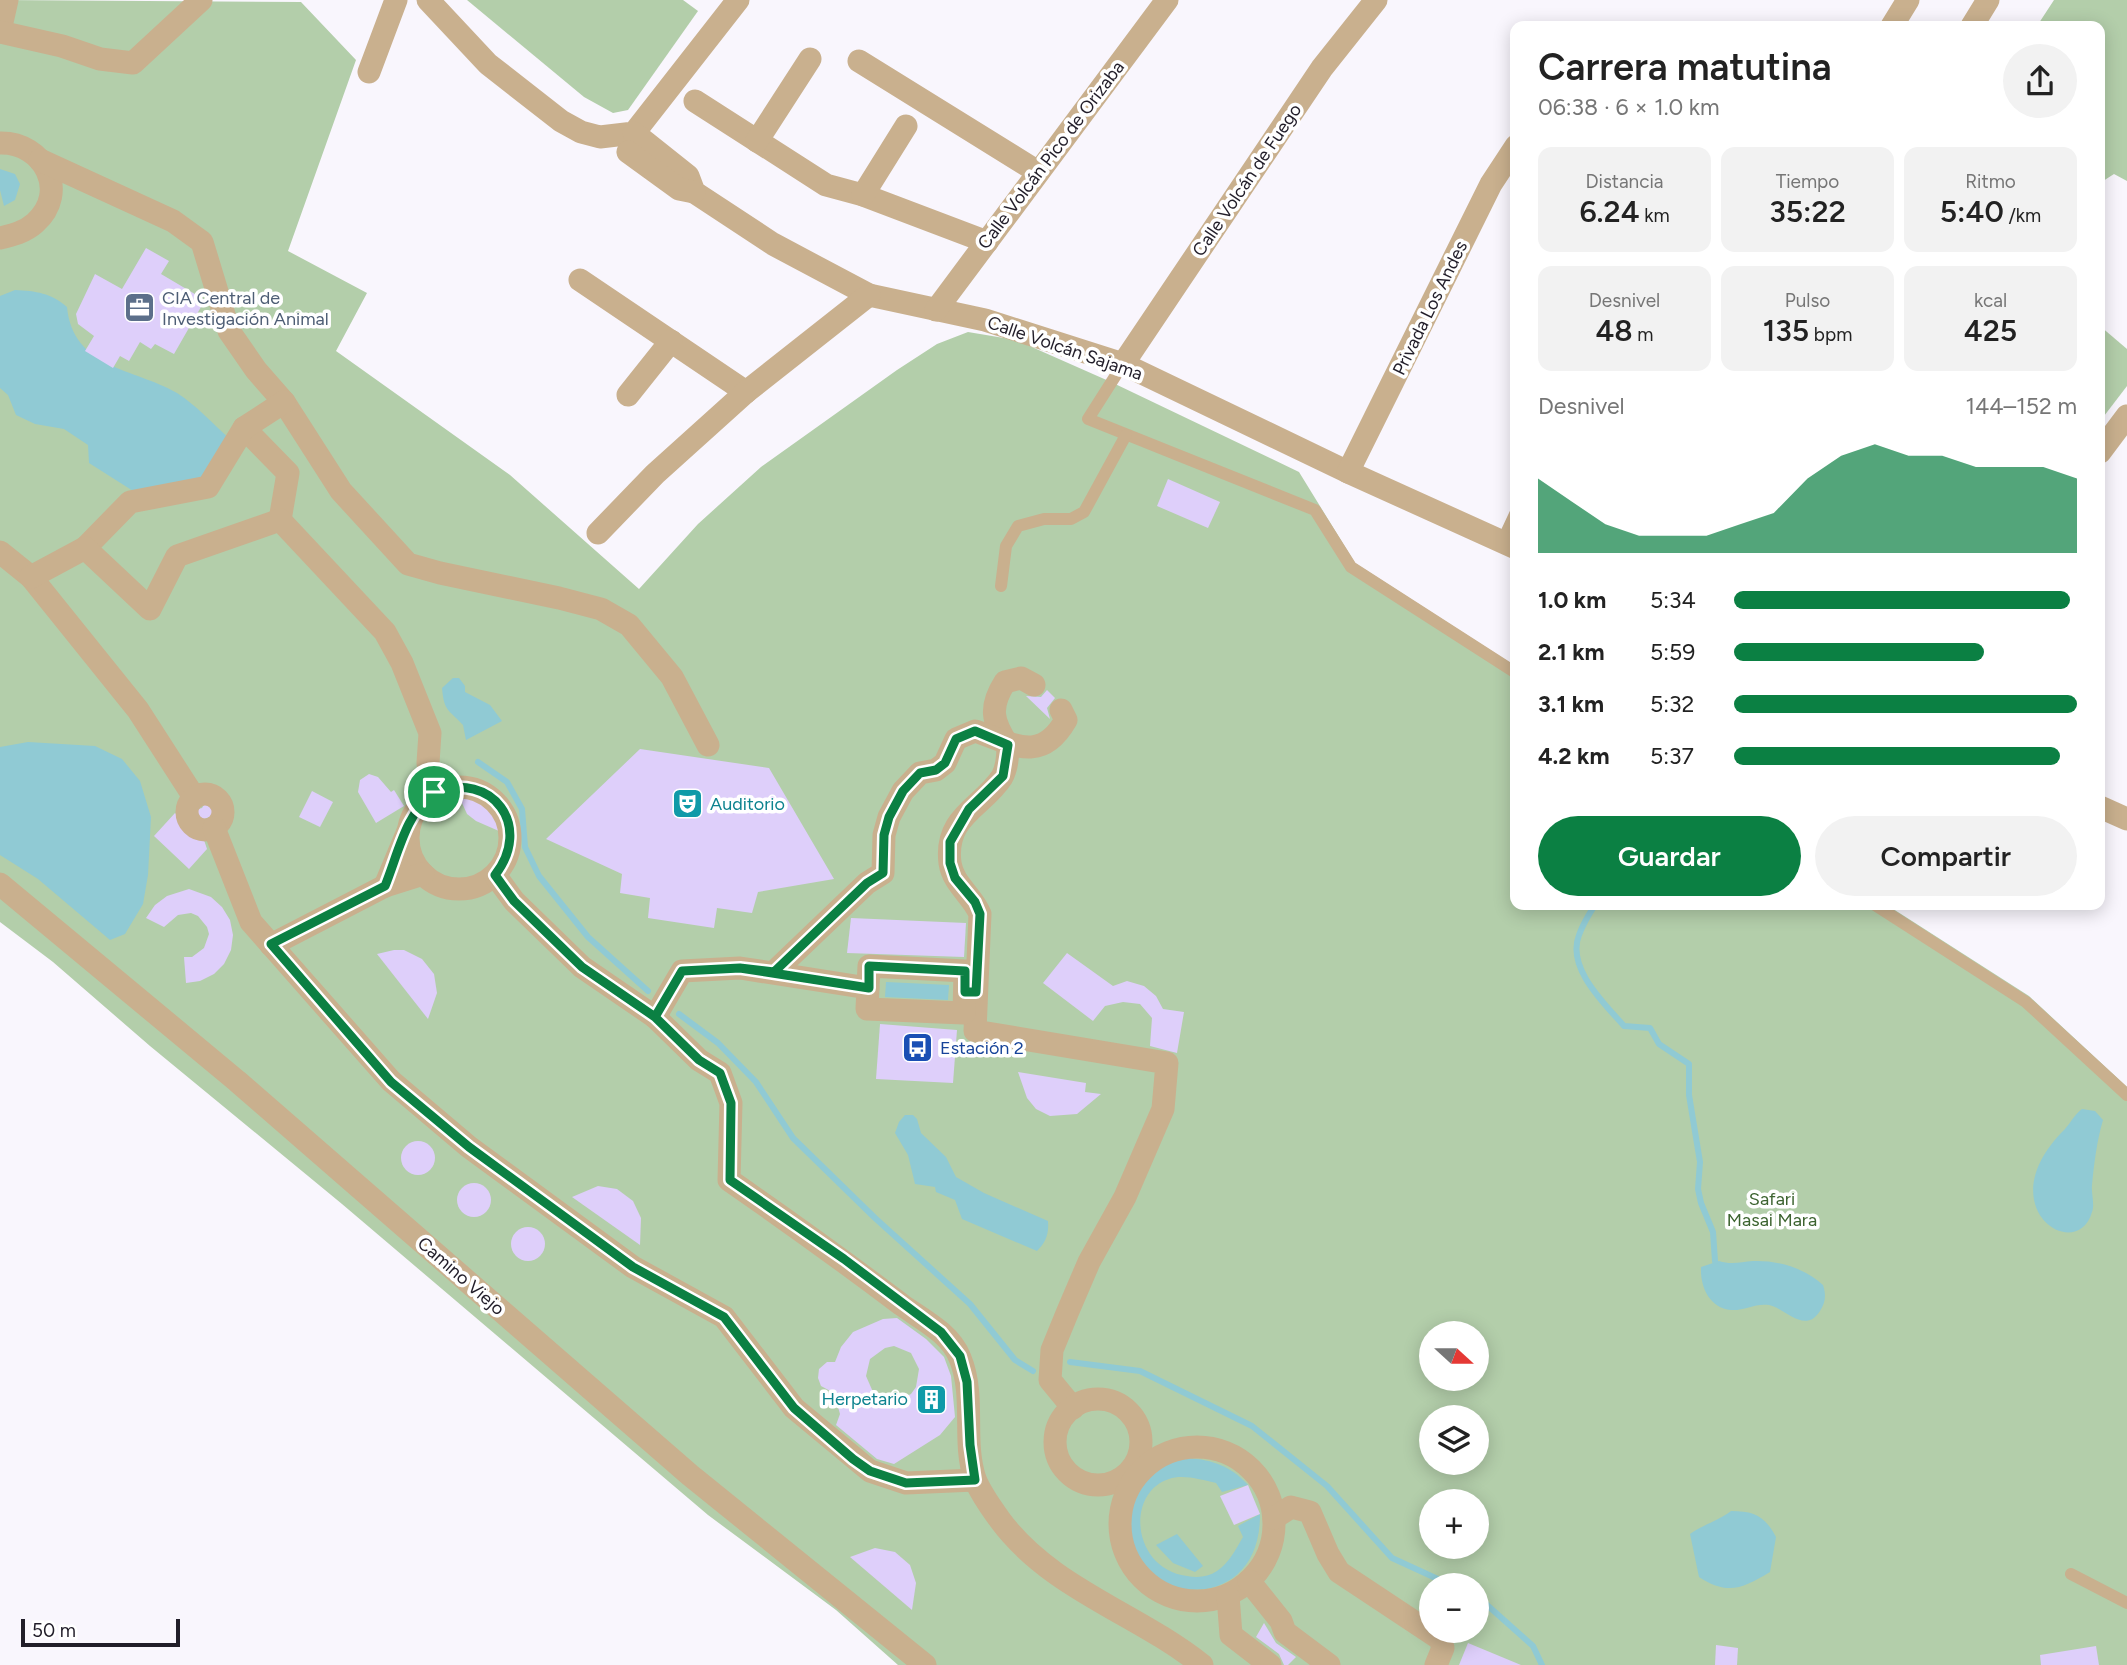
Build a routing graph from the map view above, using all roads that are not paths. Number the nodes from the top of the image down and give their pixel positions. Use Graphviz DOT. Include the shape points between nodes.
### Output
graph roads {
  1 [pos="6,0"];
  2 [pos="201,0"];
  3 [pos="396,0"];
  4 [pos="428,0"];
  5 [pos="1167,0"];
  6 [pos="1376,0"];
  7 [pos="1908,0"];
  8 [pos="1988,0"];
  9 [pos="728,3"];
  10 [pos="1895,21"];
  11 [pos="1975,21"];
  12 [pos="0,32"];
  13 [pos="810,59"];
  14 [pos="859,61"];
  15 [pos="369,72"];
  16 [pos="695,101"];
  17 [pos="906,126"];
  18 [pos="627,140"];
  19 [pos="757,141"];
  20 [pos="0,143"];
  21 [pos="1510,155"];
  22 [pos="40,160"];
  23 [pos="1038,172"];
  24 [pos="863,195"];
  25 [pos="0,237"];
  26 [pos="987,242"];
  27 [pos="580,280"];
  28 [pos="869,295"];
  29 [pos="936,310"];
  30 [pos="671,341"];
  31 [pos="1123,364"];
  32 [pos="746,392"];
  33 [pos="628,395"];
  34 [pos="284,402"];
  35 [pos="2127,416"];
  36 [pos="244,428"];
  37 [pos="1126,435"];
  38 [pos="2105,445"];
  39 [pos="1348,472"];
  40 [pos="280,520"];
  41 [pos="598,533"];
  42 [pos="1509,545"];
  43 [pos="85,548"];
  44 [pos="0,552"];
  45 [pos="32,577"];
  46 [pos="1001,586"];
  47 [pos="1510,669"];
  48 [pos="1034,685"];
  49 [pos="1062,710"];
  50 [pos="708,745"];
  51 [pos="1008,745"];
  52 [pos="434,792"];
  53 [pos="2105,809"];
  54 [pos="2127,819"];
  55 [pos="408,831"];
  56 [pos="423,874"];
  57 [pos="495,875"];
  58 [pos="0,884"];
  59 [pos="385,886"];
  60 [pos="1883,910"];
  61 [pos="271,944"];
  62 [pos="774,972"];
  63 [pos="869,988"];
  64 [pos="971,992"];
  65 [pos="655,1017"];
  66 [pos="2127,1095"];
  67 [pos="1073,1408"];
  68 [pos="1135,1471"];
  69 [pos="975,1480"];
  70 [pos="1274,1518"];
  71 [pos="2071,1574"];
  72 [pos="1249,1581"];
  73 [pos="1228,1596"];
  74 [pos="2127,1603"];
  75 [pos="925,1665"];
  76 [pos="1202,1665"];
  77 [pos="1270,1665"];
  78 [pos="1329,1665"];
  79 [pos="1437,1665"];
  1 -- 12 [label="street"];
  2 -- 12 [label="street" via="133,63 100,60"];
  3 -- 15 [label="street"];
  4 -- 18 [label="street" via="488,64 561,121 581,132"];
  5 -- 23 [label="street, Calle Volcán Pico de Orizaba"];
  6 -- 31 [label="street, Calle Volcán de Fuego" via="1315,79"];
  7 -- 10 [label="street"];
  8 -- 11 [label="street"];
  9 -- 18 [label="street"];
  13 -- 19 [label="street"];
  14 -- 23 [label="street"];
  16 -- 19 [label="street"];
  17 -- 24 [label="street"];
  18 -- 28 [label="street, Calle Volcán Sajama" via="679,189 694,192 773,244"];
  19 -- 24 [label="street" via="825,185"];
  20 -- 22 [label="street" via="29,149"];
  21 -- 39 [label="street, Privada Los Andes" via="1491,184"];
  22 -- 25 [label="street" via="50,180 48,205 28,229"];
  22 -- 34 [label="street" via="173,220 202,242 229,331"];
  23 -- 26 [label="street, Calle Volcán Pico de Orizaba"];
  24 -- 26 [label="street"];
  26 -- 29 [label="street, Calle Volcán Pico de Orizaba"];
  27 -- 30 [label="street"];
  28 -- 29 [label="street, Calle Volcán Sajama"];
  28 -- 32 [label="street"];
  29 -- 31 [label="street, Calle Volcán Sajama" via="985,320"];
  30 -- 32 [label="street"];
  30 -- 33 [label="street"];
  31 -- 37 [label="lane" via="1088,419"];
  31 -- 39 [label="street, Calle Volcán Sajama"];
  32 -- 41 [label="street"];
  34 -- 36 [label="street"];
  34 -- 50 [label="street" via="341,491 408,564 601,609 629,625 672,677"];
  35 -- 38 [label="street"];
  36 -- 40 [label="street" via="288,473"];
  36 -- 43 [label="street" via="208,487 130,502"];
  37 -- 46 [label="lane" via="1084,512 1071,519 1044,519 1018,526 1006,546"];
  37 -- 47 [label="lane" via="1315,510 1351,567"];
  39 -- 42 [label="street, Calle Volcán Sajama"];
  40 -- 43 [label="street" via="177,556 150,609"];
  40 -- 52 [label="street" via="385,632 430,733 428,763"];
  43 -- 45 [label="street"];
  44 -- 45 [label="street"];
  45 -- 61 [label="street" via="138,709 194,797 211,794 221,802 222,819 214,828 251,922"];
  48 -- 51 [label="street" via="1021,678 1005,682 994,699 997,728"];
  49 -- 51 [label="street" via="1066,720 1057,735 1029,749"];
  51 -- 62 [label="street" via="975,731 956,739 945,763 936,770 920,773 903,791 889,817 883,873"];
  51 -- 64 [label="street" via="1003,776 969,809 950,842 955,878 980,914"];
  52 -- 55 [label="street" via="412,815"];
  52 -- 57 [label="street" via="466,786 482,791 505,814 510,846"];
  53 -- 54 [label="street"];
  55 -- 56 [label="street" via="411,854"];
  55 -- 59 [label="street"];
  56 -- 57 [label="street" via="451,889 482,884"];
  56 -- 59 [label="street"];
  57 -- 65 [label="street" via="514,901 582,967"];
  58 -- 75 [label="street, Camino Viejo" via="237,1081 690,1475"];
  59 -- 61 [label="street"];
  60 -- 66 [label="lane" via="2026,1002"];
  61 -- 69 [label="street" via="391,1082 469,1147 633,1267 724,1317 794,1408 853,1459 870,1471 906,1483"];
  62 -- 63 [label="street"];
  62 -- 65 [label="street" via="740,968 682,971"];
  63 -- 64 [label="street" via="869,966 965,971"];
  63 -- 64 [label="street" via="867,1009 964,1013"];
  64 -- 67 [label="street" via="975,1031 1167,1063 1163,1109 1052,1350 1050,1380"];
  65 -- 69 [label="street" via="699,1060 720,1073 731,1103 730,1180 941,1332 960,1356 967,1382"];
  67 -- 68 [label="street" via="1096,1399 1124,1407 1140,1430"];
  67 -- 68 [label="street" via="1056,1433 1056,1447 1066,1471 1077,1480 1107,1485"];
  68 -- 70 [label="street" via="1182,1448 1207,1447 1230,1454 1264,1485"];
  68 -- 73 [label="street" via="1120,1516 1121,1543 1133,1569 1153,1588 1181,1601"];
  69 -- 76 [label="street" via="1000,1520 1058,1577 1175,1644"];
  70 -- 72 [label="street" via="1268,1555"];
  70 -- 79 [label="street" via="1291,1507 1310,1512 1339,1572 1440,1639 1443,1648"];
  71 -- 74 [label="lane"];
  72 -- 73 [label="street"];
  72 -- 78 [label="street" via="1281,1620 1285,1632"];
  73 -- 77 [label="street" via="1231,1635"];
}
